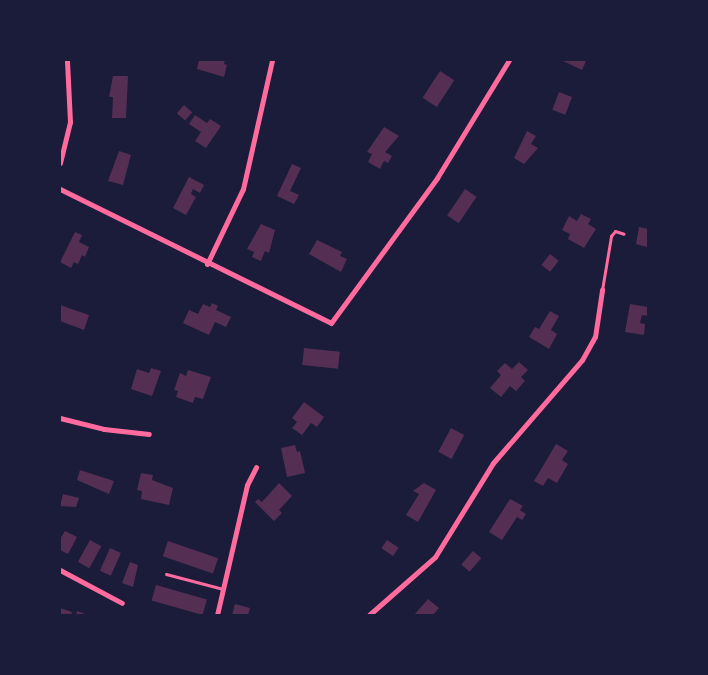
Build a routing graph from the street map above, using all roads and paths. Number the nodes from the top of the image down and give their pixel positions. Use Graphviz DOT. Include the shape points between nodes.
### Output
graph roads {
  1 [pos="67,60"];
  2 [pos="272,60"];
  3 [pos="509,60"];
  4 [pos="60,163"];
  5 [pos="60,189"];
  6 [pos="624,234"];
  7 [pos="206,264"];
  8 [pos="602,290"];
  9 [pos="60,418"];
  10 [pos="149,434"];
  11 [pos="256,467"];
  12 [pos="60,570"];
  13 [pos="166,574"];
  14 [pos="224,589"];
  15 [pos="122,603"];
  16 [pos="217,615"];
  17 [pos="369,615"];
  1 -- 4 [label="street" via="70,122"];
  2 -- 7 [label="street" via="243,189"];
  3 -- 7 [label="street" via="437,178 331,323"];
  5 -- 7 [label="street"];
  6 -- 8 [label="lane" via="615,231 611,236"];
  8 -- 17 [label="street" via="595,337 582,360 493,463 435,557"];
  9 -- 10 [label="street" via="104,429"];
  11 -- 14 [label="street" via="247,485"];
  12 -- 15 [label="street"];
  13 -- 14 [label="lane"];
  14 -- 16 [label="street"];
}
